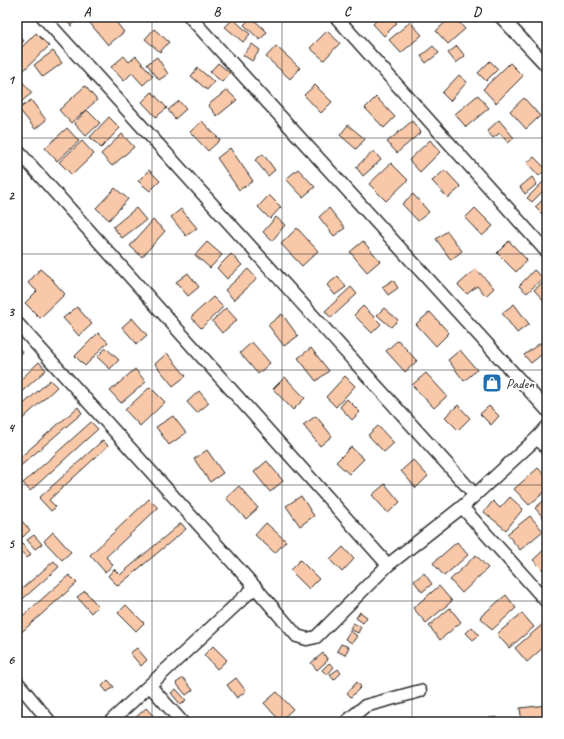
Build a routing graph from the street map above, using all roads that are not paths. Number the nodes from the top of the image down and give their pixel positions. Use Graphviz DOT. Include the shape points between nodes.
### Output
graph roads {
  1 [pos="43,17"];
  2 [pos="190,17"];
  3 [pos="336,17"];
  4 [pos="501,17"];
  5 [pos="547,66"];
  6 [pos="17,150"];
  7 [pos="547,252"];
  8 [pos="17,323"];
  9 [pos="547,410"];
  10 [pos="547,427"];
  11 [pos="538,438"];
  12 [pos="547,448"];
  13 [pos="475,495"];
  14 [pos="462,506"];
  15 [pos="388,565"];
  16 [pos="255,586"];
  17 [pos="547,602"];
  18 [pos="17,682"];
  19 [pos="150,686"];
  20 [pos="420,691"];
  21 [pos="50,722"];
  22 [pos="110,722"];
  23 [pos="182,722"];
  24 [pos="346,722"];
  1 -- 13 [label="street"];
  2 -- 9 [label="street"];
  3 -- 7 [label="street"];
  4 -- 5 [label="street"];
  6 -- 15 [label="street"];
  8 -- 16 [label="street"];
  10 -- 11 [label="street"];
  11 -- 12 [label="street"];
  11 -- 13 [label="street"];
  13 -- 14 [label="street"];
  14 -- 15 [label="street"];
  14 -- 17 [label="street"];
  15 -- 16 [label="street" via="320,634 307,639 297,636"];
  16 -- 19 [label="street"];
  18 -- 21 [label="street"];
  19 -- 22 [label="street"];
  19 -- 23 [label="street"];
  20 -- 24 [label="street" via="365,706"];
}
